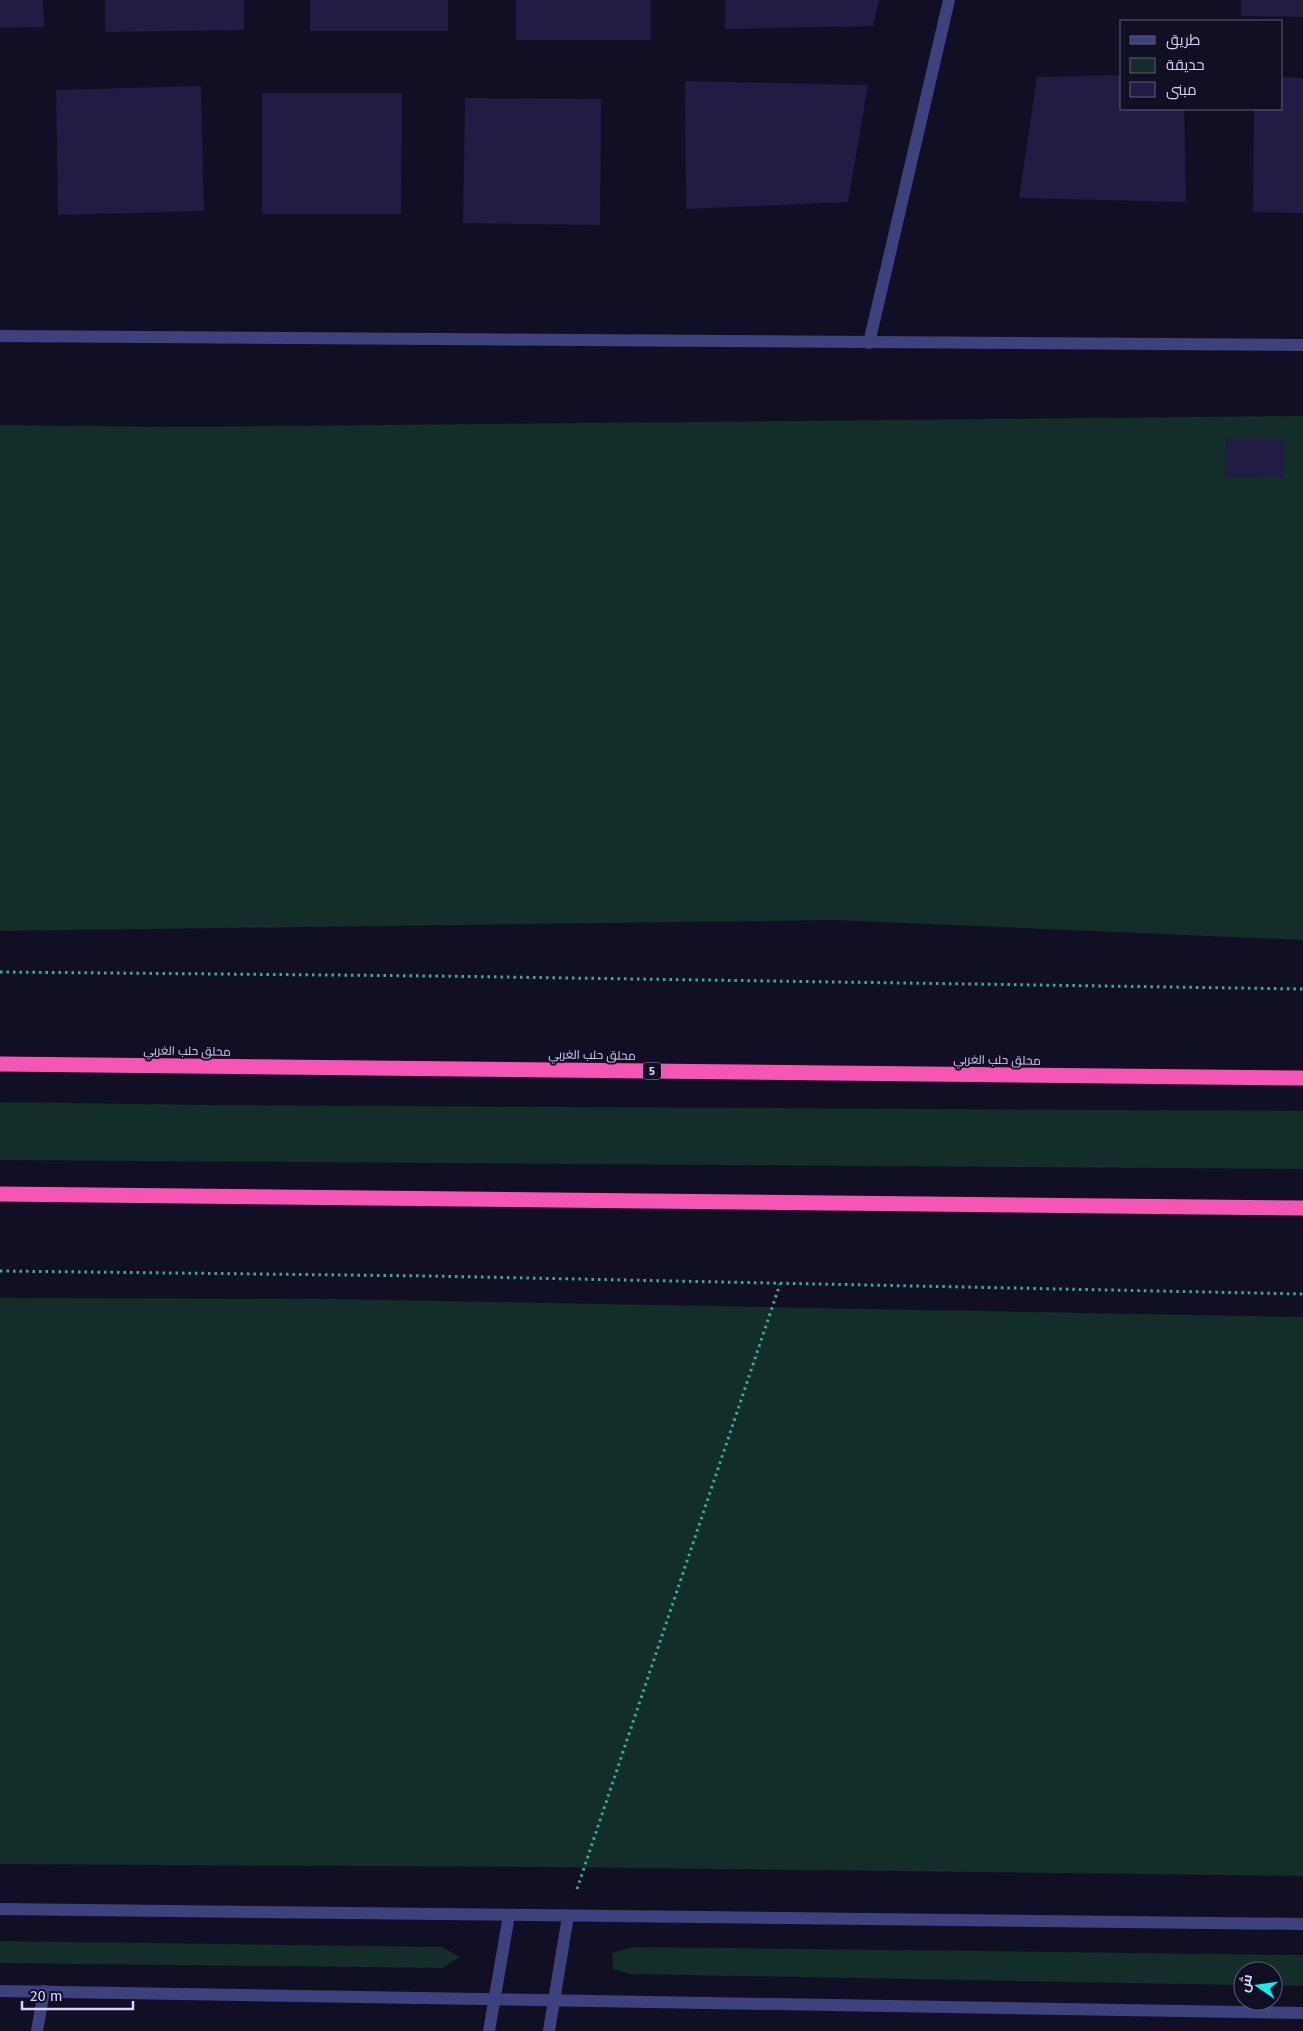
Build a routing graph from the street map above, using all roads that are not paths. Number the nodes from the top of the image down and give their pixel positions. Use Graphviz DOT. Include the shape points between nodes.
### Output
graph roads {
  1 [pos="949,0"];
  2 [pos="0,336"];
  3 [pos="869,343"];
  4 [pos="1303,346"];
  5 [pos="0,1064"];
  6 [pos="1303,1078"];
  7 [pos="0,1194"];
  8 [pos="1303,1208"];
  9 [pos="0,1910"];
  10 [pos="509,1915"];
  11 [pos="568,1916"];
  12 [pos="1303,1924"];
  13 [pos="0,1991"];
  14 [pos="44,1991"];
  15 [pos="494,2000"];
  16 [pos="554,2000"];
  17 [pos="1303,2014"];
  18 [pos="37,2031"];
  19 [pos="489,2031"];
  20 [pos="549,2031"];
  1 -- 3 [label="street"];
  2 -- 3 [label="street"];
  3 -- 4 [label="street"];
  5 -- 6 [label="highway, محلق حلب الغربي / 5"];
  7 -- 8 [label="highway"];
  9 -- 10 [label="street"];
  10 -- 11 [label="street"];
  10 -- 15 [label="street"];
  11 -- 12 [label="street"];
  11 -- 16 [label="street"];
  13 -- 14 [label="street"];
  14 -- 15 [label="street"];
  14 -- 18 [label="street"];
  15 -- 16 [label="street"];
  15 -- 19 [label="street"];
  16 -- 17 [label="street"];
  16 -- 20 [label="street"];
}
